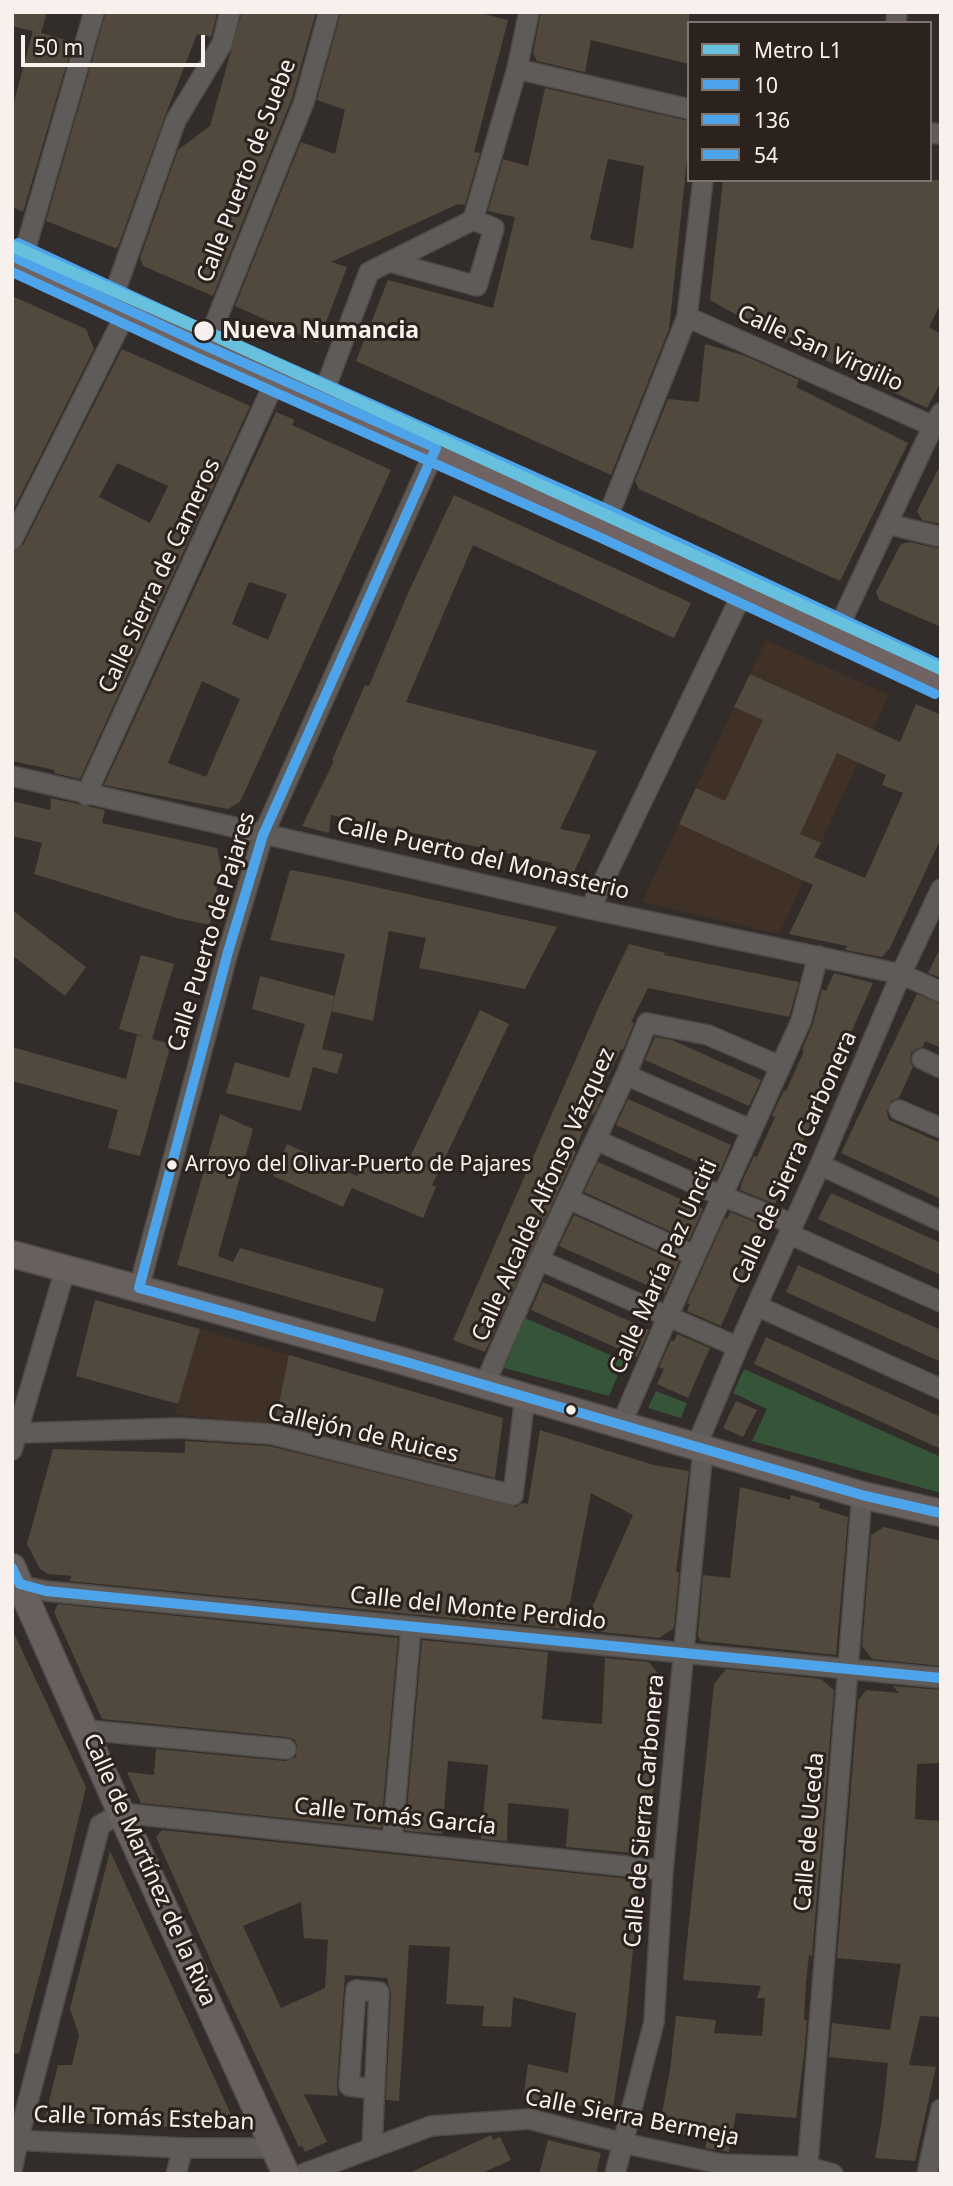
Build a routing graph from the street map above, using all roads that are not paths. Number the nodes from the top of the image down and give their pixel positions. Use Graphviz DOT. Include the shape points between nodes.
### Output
graph roads {
  1 [pos="94,12"];
  2 [pos="230,12"];
  3 [pos="329,12"];
  4 [pos="530,12"];
  5 [pos="517,69"];
  6 [pos="687,109"];
  7 [pos="703,182"];
  8 [pos="473,220"];
  9 [pos="17,258"];
  10 [pos="390,262"];
  11 [pos="119,306"];
  12 [pos="687,317"];
  13 [pos="206,346"];
  14 [pos="277,377"];
  15 [pos="322,397"];
  16 [pos="938,422"];
  17 [pos="436,448"];
  18 [pos="605,524"];
  19 [pos="888,524"];
  20 [pos="941,537"];
  21 [pos="12,540"];
  22 [pos="744,590"];
  23 [pos="836,634"];
  24 [pos="941,681"];
  25 [pos="12,776"];
  26 [pos="86,795"];
  27 [pos="263,835"];
  28 [pos="941,889"];
  29 [pos="590,909"];
  30 [pos="818,956"];
  31 [pos="901,974"];
  32 [pos="941,992"];
  33 [pos="922,1059"];
  34 [pos="780,1066"];
  35 [pos="941,1068"];
  36 [pos="626,1075"];
  37 [pos="899,1110"];
  38 [pos="941,1128"];
  39 [pos="752,1130"];
  40 [pos="596,1140"];
  41 [pos="820,1165"];
  42 [pos="722,1196"];
  43 [pos="569,1199"];
  44 [pos="941,1221"];
  45 [pos="791,1229"];
  46 [pos="12,1254"];
  47 [pos="695,1256"];
  48 [pos="539,1260"];
  49 [pos="65,1270"];
  50 [pos="138,1288"];
  51 [pos="941,1302"];
  52 [pos="757,1306"];
  53 [pos="668,1316"];
  54 [pos="738,1347"];
  55 [pos="484,1386"];
  56 [pos="941,1389"];
  57 [pos="525,1397"];
  58 [pos="621,1425"];
  59 [pos="16,1441"];
  60 [pos="699,1448"];
  61 [pos="862,1495"];
  62 [pos="941,1513"];
  63 [pos="15,1578"];
  64 [pos="411,1627"];
  65 [pos="683,1653"];
  66 [pos="847,1669"];
  67 [pos="941,1678"];
  68 [pos="86,1730"];
  69 [pos="286,1749"];
  70 [pos="121,1813"];
  71 [pos="392,1841"];
  72 [pos="663,1870"];
  73 [pos="374,2089"];
  74 [pos="941,2109"];
  75 [pos="15,2140"];
  76 [pos="623,2143"];
  77 [pos="183,2148"];
  78 [pos="274,2148"];
  79 [pos="372,2148"];
  80 [pos="12,2170"];
  81 [pos="808,2170"];
  82 [pos="176,2174"];
  83 [pos="286,2174"];
  84 [pos="303,2174"];
  85 [pos="615,2174"];
  86 [pos="833,2174"];
  87 [pos="927,2174"];
  1 -- 9 [label="street"];
  2 -- 11 [label="street" via="222,44 176,120"];
  3 -- 13 [label="street, Calle Puerto de Suebe" via="304,102"];
  4 -- 5 [label="street"];
  5 -- 6 [label="street"];
  5 -- 8 [label="street"];
  7 -- 12 [label="street"];
  8 -- 10 [label="street"];
  8 -- 10 [label="street" via="495,228 477,286"];
  9 -- 11 [label="main road"];
  10 -- 15 [label="street" via="369,272"];
  11 -- 13 [label="main road"];
  11 -- 21 [label="street"];
  12 -- 16 [label="street, Calle San Virgilio"];
  12 -- 18 [label="street"];
  13 -- 14 [label="main road"];
  14 -- 15 [label="main road"];
  14 -- 26 [label="street, Calle Sierra de Cameros"];
  15 -- 17 [label="main road"];
  16 -- 19 [label="street"];
  17 -- 18 [label="main road"];
  17 -- 27 [label="street, Calle Puerto de Pajares"];
  18 -- 22 [label="main road"];
  19 -- 20 [label="street"];
  19 -- 23 [label="street"];
  22 -- 23 [label="main road"];
  22 -- 29 [label="street"];
  23 -- 24 [label="main road"];
  25 -- 26 [label="street, Calle Puerto del Monasterio"];
  26 -- 27 [label="street, Calle Puerto del Monasterio"];
  27 -- 29 [label="street, Calle Puerto del Monasterio"];
  27 -- 50 [label="street, Calle Puerto de Pajares"];
  28 -- 31 [label="street, Calle de Sierra Carbonera"];
  29 -- 30 [label="street, Calle Puerto del Monasterio"];
  30 -- 31 [label="street, Calle Puerto del Monasterio"];
  30 -- 34 [label="street, Calle María Paz Unciti" via="801,1021"];
  31 -- 32 [label="street, Calle Puerto del Monasterio"];
  31 -- 41 [label="street, Calle de Sierra Carbonera"];
  33 -- 35 [label="street"];
  34 -- 36 [label="street, Calle Alcalde Alfonso Vázquez" via="708,1035 647,1023"];
  34 -- 39 [label="street, Calle María Paz Unciti"];
  36 -- 39 [label="street"];
  36 -- 40 [label="street, Calle Alcalde Alfonso Vázquez"];
  37 -- 38 [label="street"];
  39 -- 42 [label="street, Calle María Paz Unciti"];
  40 -- 42 [label="street"];
  40 -- 43 [label="street, Calle Alcalde Alfonso Vázquez"];
  41 -- 44 [label="street"];
  41 -- 45 [label="street, Calle de Sierra Carbonera"];
  42 -- 45 [label="street"];
  42 -- 47 [label="street, Calle María Paz Unciti"];
  43 -- 47 [label="street"];
  43 -- 48 [label="street, Calle Alcalde Alfonso Vázquez"];
  45 -- 51 [label="street"];
  45 -- 52 [label="street, Calle de Sierra Carbonera"];
  46 -- 49 [label="street"];
  47 -- 53 [label="street, Calle María Paz Unciti"];
  48 -- 53 [label="street"];
  48 -- 55 [label="street, Calle Alcalde Alfonso Vázquez"];
  49 -- 50 [label="street"];
  49 -- 59 [label="street, Callejón de Ruices"];
  50 -- 55 [label="street"];
  52 -- 54 [label="street, Calle de Sierra Carbonera"];
  52 -- 56 [label="street"];
  53 -- 54 [label="street"];
  53 -- 58 [label="street, Calle María Paz Unciti"];
  54 -- 60 [label="street, Calle de Sierra Carbonera"];
  55 -- 57 [label="street"];
  57 -- 58 [label="street"];
  57 -- 59 [label="street, Callejón de Ruices" via="513,1495 271,1434 179,1428"];
  58 -- 60 [label="street"];
  60 -- 61 [label="street"];
  60 -- 65 [label="street, Calle de Sierra Carbonera"];
  61 -- 62 [label="street"];
  61 -- 66 [label="street, Calle de Uceda"];
  63 -- 64 [label="street, Calle del Monte Perdido" via="47,1591"];
  63 -- 68 [label="street, Calle de Martínez de la Riva"];
  64 -- 65 [label="street, Calle del Monte Perdido"];
  64 -- 71 [label="street"];
  65 -- 66 [label="street, Calle del Monte Perdido"];
  65 -- 72 [label="street, Calle de Sierra Carbonera"];
  66 -- 67 [label="street, Calle del Monte Perdido"];
  66 -- 81 [label="street, Calle de Uceda"];
  68 -- 69 [label="street"];
  68 -- 70 [label="street, Calle de Martínez de la Riva"];
  70 -- 71 [label="street, Calle Tomás García"];
  70 -- 75 [label="street" via="100,1825"];
  70 -- 78 [label="street, Calle de Martínez de la Riva"];
  71 -- 72 [label="street, Calle Tomás García"];
  72 -- 76 [label="street, Calle de Sierra Carbonera" via="654,2022"];
  73 -- 79 [label="street"];
  74 -- 87 [label="street"];
  75 -- 77 [label="street, Calle Tomás Esteban"];
  75 -- 80 [label="street"];
  76 -- 79 [label="street, Calle Sierra Bermeja" via="529,2119 431,2126"];
  76 -- 81 [label="street, Calle Sierra Bermeja" via="721,2164"];
  76 -- 85 [label="street, Calle de Sierra Carbonera"];
  77 -- 78 [label="street, Calle Tomás Esteban"];
  77 -- 82 [label="street"];
  78 -- 83 [label="street, Calle de Martínez de la Riva"];
  79 -- 84 [label="street, Calle Sierra Bermeja"];
  81 -- 86 [label="street, Calle Sierra Bermeja"];
}
